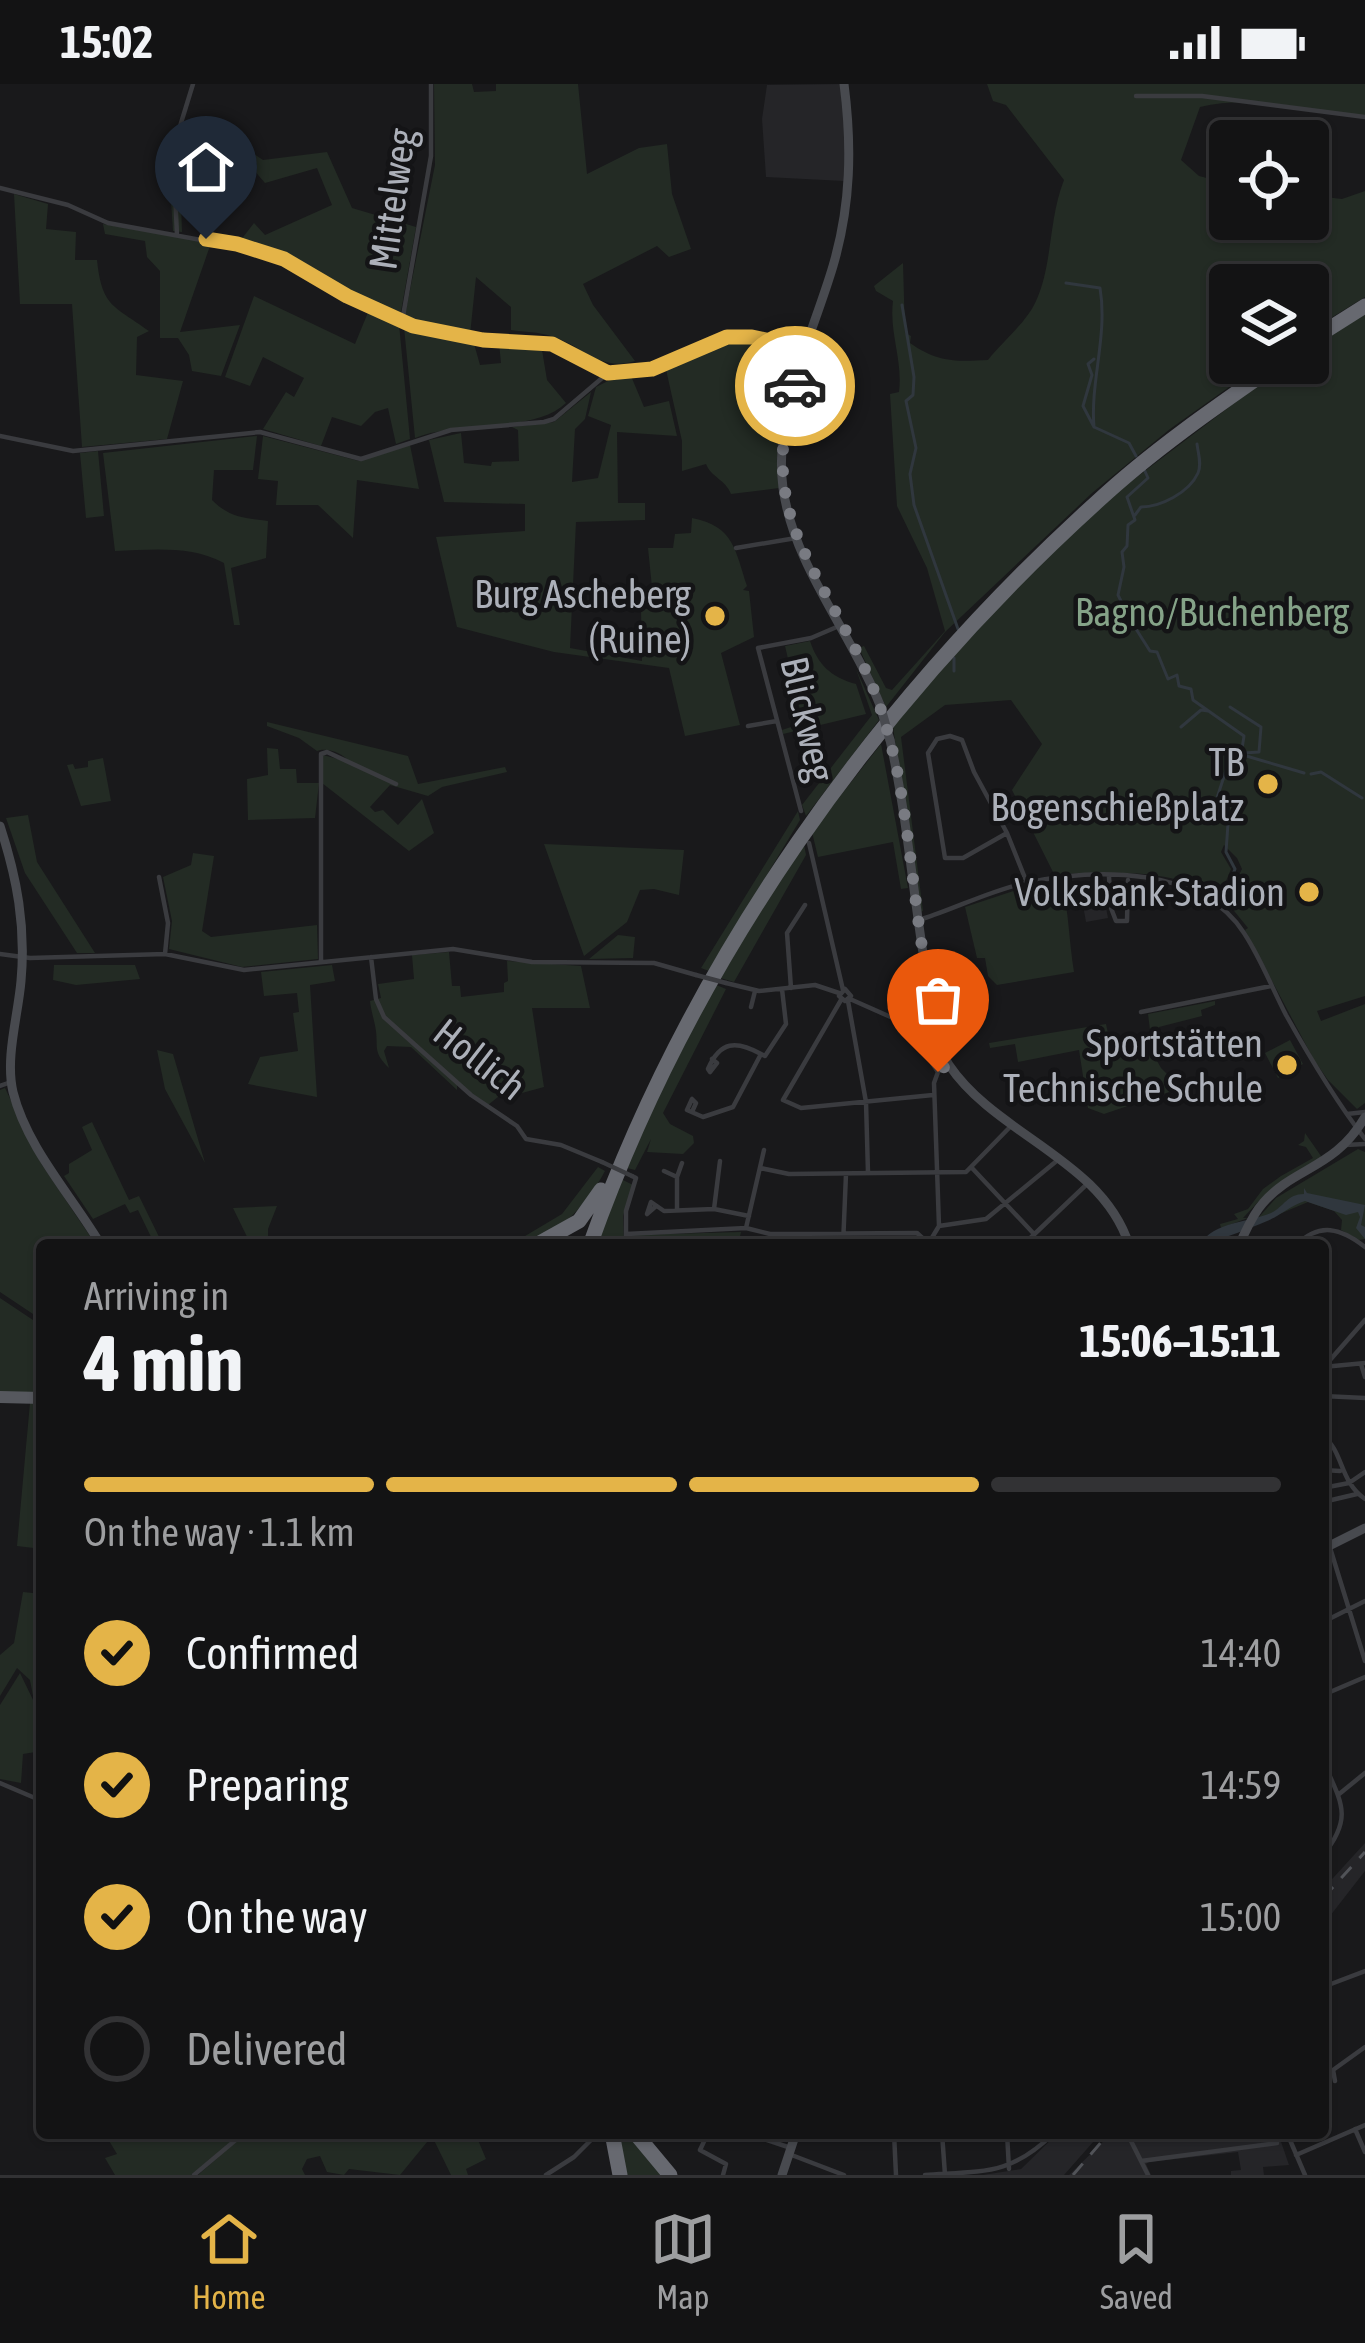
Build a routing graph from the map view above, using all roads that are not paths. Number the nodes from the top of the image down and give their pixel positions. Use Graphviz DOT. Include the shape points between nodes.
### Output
graph roads {
  1 [pos="193,84"];
  2 [pos="431,84"];
  3 [pos="844,84"];
  4 [pos="1136,96"];
  5 [pos="1365,117"];
  6 [pos="0,188"];
  7 [pos="177,235"];
  8 [pos="1365,303"];
  9 [pos="402,322"];
  10 [pos="1329,326"];
  11 [pos="805,353"];
  12 [pos="608,373"];
  13 [pos="1242,384"];
  14 [pos="1249,384"];
  15 [pos="0,436"];
  16 [pos="796,538"];
  17 [pos="736,548"];
  18 [pos="841,625"];
  19 [pos="777,721"];
  20 [pos="748,726"];
  21 [pos="396,784"];
  22 [pos="801,811"];
  23 [pos="0,826"];
  24 [pos="1007,833"];
  25 [pos="809,843"];
  26 [pos="5,856"];
  27 [pos="159,877"];
  28 [pos="1109,878"];
  29 [pos="1129,878"];
  30 [pos="1027,883"];
  31 [pos="805,905"];
  32 [pos="916,921"];
  33 [pos="0,954"];
  34 [pos="165,954"];
  35 [pos="371,956"];
  36 [pos="22,957"];
  37 [pos="322,962"];
  38 [pos="1271,986"];
  39 [pos="791,988"];
  40 [pos="782,989"];
  41 [pos="755,991"];
  42 [pos="844,996"];
  43 [pos="751,1007"];
  44 [pos="1141,1012"];
  45 [pos="761,1054"];
  46 [pos="712,1058"];
  47 [pos="948,1064"];
  48 [pos="938,1072"];
  49 [pos="6,1084"];
  50 [pos="933,1095"];
  51 [pos="866,1102"];
  52 [pos="692,1112"];
  53 [pos="1347,1114"];
  54 [pos="1365,1114"];
  55 [pos="1012,1124"];
  56 [pos="1363,1138"];
  57 [pos="764,1150"];
  58 [pos="1059,1159"];
  59 [pos="720,1161"];
  60 [pos="682,1163"];
  61 [pos="607,1168"];
  62 [pos="760,1168"];
  63 [pos="971,1168"];
  64 [pos="664,1172"];
  65 [pos="846,1174"];
  66 [pos="868,1174"];
  67 [pos="934,1174"];
  68 [pos="677,1177"];
  69 [pos="1086,1184"];
  70 [pos="1004,1202"];
  71 [pos="655,1207"];
  72 [pos="714,1208"];
  73 [pos="677,1210"];
  74 [pos="748,1216"];
  75 [pos="939,1226"];
  76 [pos="746,1228"];
  77 [pos="626,1234"];
  78 [pos="844,1234"];
  79 [pos="1034,1234"];
  80 [pos="96,1239"];
  81 [pos="547,1239"];
  82 [pos="589,1239"];
  83 [pos="589,1239"];
  84 [pos="626,1239"];
  85 [pos="844,1239"];
  86 [pos="923,1239"];
  87 [pos="931,1239"];
  88 [pos="1029,1239"];
  89 [pos="1127,1239"];
  90 [pos="1242,1239"];
  91 [pos="1303,1239"];
  92 [pos="1365,1247"];
  93 [pos="1365,1320"];
  94 [pos="1329,1363"];
  95 [pos="1363,1363"];
  96 [pos="1329,1364"];
  97 [pos="1365,1377"];
  98 [pos="1329,1396"];
  99 [pos="0,1397"];
  100 [pos="36,1398"];
  101 [pos="1365,1398"];
  102 [pos="1329,1441"];
  103 [pos="1329,1470"];
  104 [pos="1340,1471"];
  105 [pos="1365,1472"];
  106 [pos="1349,1483"];
  107 [pos="1329,1487"];
  108 [pos="1362,1497"];
  109 [pos="1329,1501"];
  110 [pos="1365,1528"];
  111 [pos="1329,1547"];
  112 [pos="1329,1554"];
  113 [pos="1365,1601"];
  114 [pos="1349,1609"];
  115 [pos="1329,1619"];
  116 [pos="1365,1661"];
  117 [pos="1365,1678"];
  118 [pos="1329,1693"];
  119 [pos="1365,1773"];
  120 [pos="1329,1775"];
  121 [pos="0,1784"];
  122 [pos="1338,1795"];
  123 [pos="36,1799"];
  124 [pos="1329,1846"];
  125 [pos="1365,1971"];
  126 [pos="1329,1985"];
  127 [pos="1365,2047"];
  128 [pos="1335,2081"];
  129 [pos="1365,2125"];
  130 [pos="1355,2129"];
  131 [pos="237,2139"];
  132 [pos="592,2139"];
  133 [pos="613,2139"];
  134 [pos="640,2139"];
  135 [pos="705,2139"];
  136 [pos="761,2139"];
  137 [pos="794,2139"];
  138 [pos="893,2139"];
  139 [pos="942,2139"];
  140 [pos="1007,2139"];
  141 [pos="1130,2139"];
  142 [pos="1277,2139"];
  143 [pos="1289,2139"];
  144 [pos="1048,2140"];
  145 [pos="790,2151"];
  146 [pos="1365,2152"];
  147 [pos="1295,2156"];
  148 [pos="1141,2161"];
  149 [pos="1010,2170"];
  150 [pos="945,2174"];
  151 [pos="194,2175"];
  152 [pos="546,2175"];
  153 [pos="620,2175"];
  154 [pos="670,2175"];
  155 [pos="723,2175"];
  156 [pos="782,2175"];
  157 [pos="844,2175"];
  158 [pos="896,2175"];
  159 [pos="926,2175"];
  160 [pos="1148,2175"];
  161 [pos="1305,2175"];
  1 -- 7 [label="street" via="173,149"];
  2 -- 9 [label="street, Mittelweg" via="431,156"];
  3 -- 11 [label="main road" via="849,190"];
  4 -- 5 [label="street" via="1202,96"];
  6 -- 7 [label="street" via="107,223"];
  7 -- 9 [label="street" via="267,252"];
  8 -- 10 [label="highway"];
  9 -- 12 [label="street" via="483,340 552,344"];
  11 -- 12 [label="street" via="727,337 652,369"];
  11 -- 16 [label="main road" via="783,435"];
  12 -- 15 [label="street" via="554,419 452,430 361,459 260,432 73,451"];
  13 -- 61 [label="highway" via="1097,496 944,647 864,744 740,923"];
  14 -- 83 [label="highway" via="1100,499 948,650 867,747 799,839 694,1010"];
  16 -- 17 [label="street"];
  16 -- 18 [label="main road"];
  18 -- 19 [label="street, Blickweg" via="758,648"];
  18 -- 32 [label="main road, bridge" via="890,740"];
  19 -- 20 [label="street"];
  19 -- 22 [label="street, Blickweg"];
  21 -- 37 [label="street" via="321,754"];
  23 -- 26 [label="main road"];
  24 -- 24 [label="street" via="963,858 945,858 932,743 962,740"];
  24 -- 30 [label="street"];
  25 -- 42 [label="street, Blickweg"];
  26 -- 36 [label="main road" via="19,887"];
  27 -- 34 [label="street"];
  28 -- 29 [label="street"];
  28 -- 29 [label="street" via="1116,921 1127,920"];
  28 -- 30 [label="street"];
  29 -- 38 [label="street" via="1183,884 1215,901 1244,933"];
  30 -- 32 [label="street"];
  31 -- 39 [label="street" via="787,933"];
  32 -- 47 [label="main road"];
  33 -- 36 [label="street"];
  34 -- 36 [label="street"];
  34 -- 37 [label="street" via="232,970"];
  35 -- 37 [label="street"];
  35 -- 41 [label="street, bridge" via="453,949 532,962 654,963"];
  35 -- 61 [label="street, Hollich" via="379,1010 401,1036 526,1138"];
  36 -- 49 [label="main road"];
  38 -- 44 [label="street"];
  38 -- 53 [label="street"];
  39 -- 40 [label="street"];
  39 -- 42 [label="street" via="815,985"];
  40 -- 41 [label="street"];
  40 -- 45 [label="street" via="786,1024"];
  41 -- 43 [label="street"];
  42 -- 48 [label="street" via="923,1034"];
  42 -- 51 [label="street, Blickweg"];
  42 -- 51 [label="street" via="783,1100 801,1108"];
  45 -- 46 [label="street" via="735,1043"];
  45 -- 52 [label="street" via="730,1110 706,1118"];
  47 -- 48 [label="street"];
  47 -- 55 [label="main road"];
  48 -- 50 [label="street"];
  49 -- 80 [label="main road"];
  50 -- 51 [label="street"];
  50 -- 67 [label="street"];
  51 -- 66 [label="street, Blickweg"];
  53 -- 54 [label="street"];
  53 -- 56 [label="street"];
  54 -- 56 [label="main road"];
  55 -- 58 [label="main road"];
  55 -- 63 [label="street"];
  56 -- 90 [label="main road" via="1262,1203"];
  57 -- 62 [label="street"];
  58 -- 69 [label="main road"];
  58 -- 70 [label="street"];
  59 -- 72 [label="street"];
  60 -- 68 [label="street"];
  61 -- 77 [label="street, Hollich, bridge" via="636,1178"];
  61 -- 81 [label="highway" via="579,1221"];
  61 -- 82 [label="highway"];
  62 -- 65 [label="street"];
  62 -- 74 [label="street"];
  63 -- 67 [label="street"];
  63 -- 70 [label="street"];
  64 -- 68 [label="street"];
  65 -- 66 [label="street"];
  65 -- 78 [label="street"];
  66 -- 67 [label="street"];
  67 -- 75 [label="street"];
  68 -- 73 [label="street"];
  69 -- 79 [label="street"];
  69 -- 89 [label="main road"];
  70 -- 75 [label="street" via="978,1223"];
  70 -- 79 [label="street"];
  71 -- 73 [label="street"];
  72 -- 73 [label="street"];
  72 -- 74 [label="street"];
  74 -- 76 [label="street"];
  75 -- 87 [label="street"];
  76 -- 77 [label="street"];
  76 -- 78 [label="street"];
  77 -- 84 [label="street"];
  78 -- 85 [label="street"];
  78 -- 86 [label="street"];
  79 -- 88 [label="street"];
  91 -- 92 [label="street" via="1327,1229"];
  93 -- 94 [label="street"];
  95 -- 96 [label="street"];
  95 -- 97 [label="street"];
  98 -- 101 [label="street"];
  99 -- 100 [label="main road"];
  102 -- 104 [label="street"];
  103 -- 104 [label="street"];
  104 -- 106 [label="street"];
  105 -- 106 [label="street"];
  106 -- 107 [label="street"];
  106 -- 108 [label="street"];
  108 -- 109 [label="street"];
  110 -- 111 [label="main road"];
  112 -- 114 [label="street"];
  113 -- 114 [label="street"];
  114 -- 115 [label="street"];
  114 -- 116 [label="street"];
  117 -- 118 [label="street"];
  119 -- 122 [label="street"];
  120 -- 122 [label="street"];
  121 -- 123 [label="street"];
  122 -- 124 [label="street" via="1341,1829"];
  125 -- 126 [label="street"];
  127 -- 128 [label="street" via="1333,2070"];
  129 -- 130 [label="street"];
  130 -- 146 [label="street"];
  130 -- 147 [label="street"];
  131 -- 151 [label="street"];
  132 -- 152 [label="street"];
  133 -- 153 [label="highway"];
  134 -- 154 [label="highway"];
  135 -- 155 [label="street" via="700,2150 727,2164"];
  136 -- 145 [label="street"];
  137 -- 145 [label="main road"];
  138 -- 158 [label="street"];
  139 -- 150 [label="street"];
  140 -- 149 [label="street"];
  141 -- 148 [label="street"];
  142 -- 148 [label="street"];
  143 -- 147 [label="street"];
  144 -- 149 [label="street"];
  145 -- 156 [label="main road"];
  145 -- 157 [label="street"];
  147 -- 161 [label="street"];
  148 -- 160 [label="street"];
  149 -- 150 [label="street"];
  150 -- 159 [label="street"];
}
